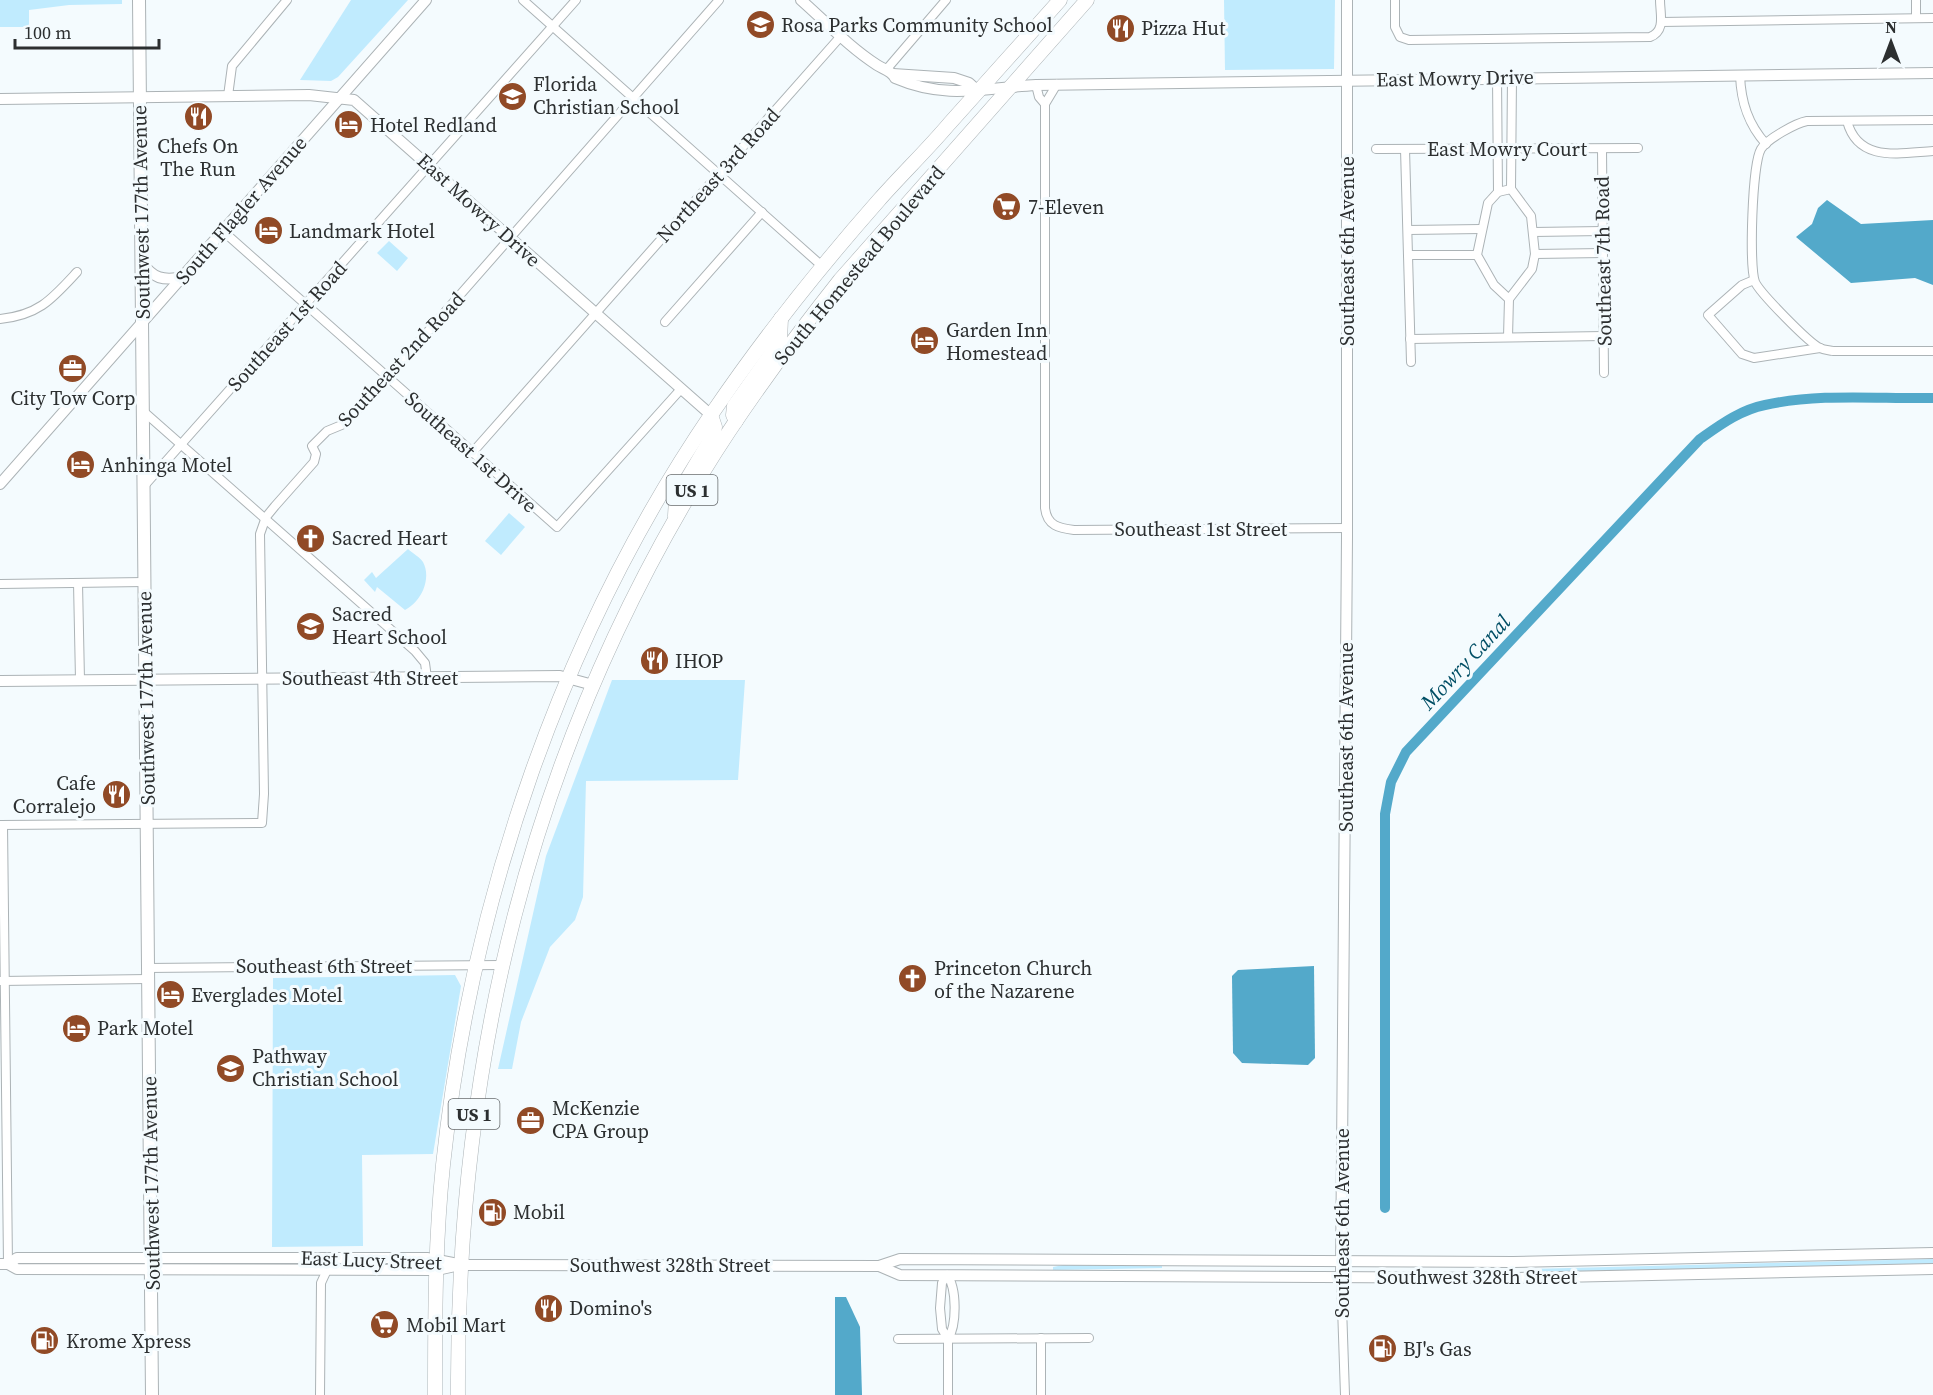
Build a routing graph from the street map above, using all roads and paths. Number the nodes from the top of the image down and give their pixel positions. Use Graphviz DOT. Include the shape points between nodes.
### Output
graph roads {
  1 [pos="139,0"];
  2 [pos="287,0"];
  3 [pos="426,0"];
  4 [pos="523,0"];
  5 [pos="576,0"];
  6 [pos="719,0"];
  7 [pos="801,0"];
  8 [pos="946,0"];
  9 [pos="1060,0"];
  10 [pos="1087,0"];
  11 [pos="1347,0"];
  12 [pos="1395,0"];
  13 [pos="1660,0"];
  14 [pos="1916,0"];
  15 [pos="1917,18"];
  16 [pos="1933,18"];
  17 [pos="1661,22"];
  18 [pos="553,26"];
  19 [pos="841,36"];
  20 [pos="889,72"];
  21 [pos="1933,73"];
  22 [pos="1740,75"];
  23 [pos="1497,77"];
  24 [pos="1512,77"];
  25 [pos="1347,79"];
  26 [pos="1058,84"];
  27 [pos="1036,85"];
  28 [pos="1010,87"];
  29 [pos="978,91"];
  30 [pos="228,96"];
  31 [pos="339,96"];
  32 [pos="139,97"];
  33 [pos="633,98"];
  34 [pos="0,99"];
  35 [pos="1045,104"];
  36 [pos="1933,120"];
  37 [pos="1847,121"];
  38 [pos="1766,144"];
  39 [pos="1638,148"];
  40 [pos="1376,149"];
  41 [pos="1406,149"];
  42 [pos="1498,149"];
  43 [pos="1512,149"];
  44 [pos="1602,149"];
  45 [pos="1933,151"];
  46 [pos="429,165"];
  47 [pos="719,174"];
  48 [pos="1511,189"];
  49 [pos="1498,192"];
  50 [pos="762,212"];
  51 [pos="1408,230"];
  52 [pos="1481,230"];
  53 [pos="1533,231"];
  54 [pos="1603,231"];
  55 [pos="224,232"];
  56 [pos="511,239"];
  57 [pos="1603,252"];
  58 [pos="1535,254"];
  59 [pos="1408,255"];
  60 [pos="1477,255"];
  61 [pos="141,261"];
  62 [pos="822,266"];
  63 [pos="77,272"];
  64 [pos="184,276"];
  65 [pos="1754,280"];
  66 [pos="1509,299"];
  67 [pos="306,305"];
  68 [pos="595,314"];
  69 [pos="781,318"];
  70 [pos="0,319"];
  71 [pos="665,322"];
  72 [pos="142,325"];
  73 [pos="1604,336"];
  74 [pos="1508,337"];
  75 [pos="1410,339"];
  76 [pos="1820,348"];
  77 [pos="1933,351"];
  78 [pos="1411,362"];
  79 [pos="1604,373"];
  80 [pos="387,377"];
  81 [pos="681,389"];
  82 [pos="143,411"];
  83 [pos="711,415"];
  84 [pos="736,421"];
  85 [pos="181,445"];
  86 [pos="472,453"];
  87 [pos="0,484"];
  88 [pos="144,486"];
  89 [pos="266,517"];
  90 [pos="674,522"];
  91 [pos="1347,528"];
  92 [pos="144,582"];
  93 [pos="78,583"];
  94 [pos="0,584"];
  95 [pos="570,677"];
  96 [pos="263,678"];
  97 [pos="427,678"];
  98 [pos="80,680"];
  99 [pos="146,680"];
  100 [pos="0,681"];
  101 [pos="593,685"];
  102 [pos="1,825"];
  103 [pos="147,825"];
  104 [pos="501,965"];
  105 [pos="477,966"];
  106 [pos="148,974"];
  107 [pos="2,981"];
  108 [pos="1933,1253"];
  109 [pos="1341,1261"];
  110 [pos="151,1263"];
  111 [pos="4,1264"];
  112 [pos="437,1264"];
  113 [pos="460,1265"];
  114 [pos="319,1266"];
  115 [pos="879,1266"];
  116 [pos="1933,1269"];
  117 [pos="947,1275"];
  118 [pos="1341,1277"];
  119 [pos="942,1318"];
  120 [pos="954,1318"];
  121 [pos="1041,1338"];
  122 [pos="1089,1338"];
  123 [pos="898,1339"];
  124 [pos="948,1339"];
  125 [pos="152,1395"];
  126 [pos="320,1395"];
  127 [pos="435,1395"];
  128 [pos="458,1395"];
  129 [pos="948,1395"];
  130 [pos="1041,1395"];
  131 [pos="1344,1395"];
  1 -- 32 [label="main road, Southwest 177th Avenue"];
  2 -- 30 [label="street" via="232,66"];
  3 -- 31 [label="street, South Flagler Avenue"];
  4 -- 18 [label="street"];
  5 -- 18 [label="street, Southeast 1st Road"];
  6 -- 33 [label="street, Southeast 2nd Road"];
  7 -- 19 [label="street"];
  8 -- 20 [label="street" via="897,57"];
  9 -- 29 [label="highway, US 1"];
  10 -- 28 [label="highway, US 1"];
  11 -- 25 [label="street, Southeast 6th Avenue"];
  12 -- 17 [label="street" via="1396,29 1406,40 1650,37 1658,32"];
  13 -- 17 [label="street"];
  14 -- 15 [label="street"];
  15 -- 16 [label="street"];
  15 -- 17 [label="street"];
  18 -- 33 [label="street"];
  18 -- 46 [label="street, Southeast 1st Road"];
  19 -- 20 [label="street"];
  19 -- 47 [label="street, Northeast 3rd Road"];
  20 -- 29 [label="street" via="954,78 969,82"];
  21 -- 22 [label="street, East Mowry Drive"];
  22 -- 24 [label="street, East Mowry Drive"];
  22 -- 38 [label="street" via="1748,120"];
  23 -- 24 [label="street, East Mowry Drive"];
  23 -- 25 [label="street, East Mowry Drive"];
  23 -- 42 [label="street"];
  24 -- 43 [label="street"];
  25 -- 26 [label="street, East Mowry Drive"];
  25 -- 91 [label="street, Southeast 6th Avenue"];
  26 -- 27 [label="street, East Mowry Drive"];
  26 -- 35 [label="street"];
  27 -- 28 [label="street, East Mowry Drive"];
  27 -- 35 [label="street"];
  28 -- 29 [label="street, East Mowry Drive"];
  28 -- 84 [label="highway, South Homestead Boulevard / US 1" via="840,280"];
  29 -- 62 [label="highway, South Homestead Boulevard / US 1"];
  30 -- 31 [label="street, East Mowry Drive"];
  30 -- 32 [label="street, East Mowry Drive"];
  31 -- 46 [label="street, East Mowry Drive" via="358,102"];
  31 -- 55 [label="street, South Flagler Avenue"];
  32 -- 34 [label="street, East Mowry Drive"];
  32 -- 61 [label="main road, Southwest 177th Avenue"];
  33 -- 47 [label="street"];
  33 -- 56 [label="street, Southeast 2nd Road"];
  35 -- 91 [label="street, Southeast 1st Street" via="1047,518 1055,526 1074,530"];
  36 -- 37 [label="street"];
  37 -- 38 [label="street" via="1794,123"];
  37 -- 45 [label="street" via="1860,142 1882,154"];
  38 -- 65 [label="street" via="1754,175"];
  39 -- 44 [label="street, East Mowry Court"];
  40 -- 41 [label="street, East Mowry Court"];
  41 -- 42 [label="street, East Mowry Court"];
  41 -- 51 [label="street"];
  42 -- 43 [label="street, East Mowry Court"];
  42 -- 49 [label="street"];
  43 -- 44 [label="street, East Mowry Court"];
  43 -- 48 [label="street"];
  44 -- 54 [label="street, Southeast 7th Road"];
  46 -- 56 [label="street, East Mowry Drive"];
  46 -- 67 [label="street, Southeast 1st Road"];
  47 -- 50 [label="street"];
  47 -- 68 [label="street, Northeast 3rd Road"];
  48 -- 49 [label="street"];
  48 -- 53 [label="street" via="1531,216"];
  49 -- 52 [label="street" via="1488,203"];
  50 -- 62 [label="street"];
  50 -- 71 [label="street"];
  51 -- 52 [label="street"];
  51 -- 59 [label="street"];
  52 -- 60 [label="street"];
  53 -- 54 [label="street"];
  53 -- 58 [label="street"];
  54 -- 57 [label="street, Southeast 7th Road"];
  55 -- 64 [label="street, South Flagler Avenue"];
  55 -- 67 [label="street, Southeast 1st Drive"];
  56 -- 68 [label="street, East Mowry Drive"];
  56 -- 80 [label="street, Southeast 2nd Road"];
  57 -- 58 [label="street"];
  57 -- 73 [label="street, Southeast 7th Road"];
  58 -- 66 [label="street" via="1532,269"];
  59 -- 60 [label="street"];
  59 -- 75 [label="street"];
  60 -- 66 [label="street" via="1494,285"];
  61 -- 64 [label="street" via="158,278"];
  61 -- 72 [label="main road, Southwest 177th Avenue"];
  62 -- 69 [label="highway, South Homestead Boulevard / US 1"];
  63 -- 70 [label="street" via="47,303 30,314"];
  64 -- 72 [label="street, South Flagler Avenue"];
  65 -- 76 [label="street" via="1807,340"];
  65 -- 76 [label="street" via="1742,285 1708,315 1742,354 1754,358"];
  66 -- 74 [label="street"];
  67 -- 80 [label="street, Southeast 1st Drive"];
  67 -- 85 [label="street, Southeast 1st Road"];
  68 -- 81 [label="street, East Mowry Drive"];
  68 -- 86 [label="street, Northeast 3rd Road"];
  69 -- 83 [label="highway, South Homestead Boulevard / US 1"];
  69 -- 84 [label="highway" via="780,341 734,406"];
  72 -- 82 [label="main road, Southwest 177th Avenue"];
  72 -- 87 [label="street, South Flagler Avenue"];
  73 -- 74 [label="street"];
  73 -- 79 [label="street, Southeast 7th Road"];
  74 -- 75 [label="street"];
  75 -- 78 [label="street"];
  76 -- 77 [label="street"];
  80 -- 86 [label="street, Southeast 1st Drive"];
  80 -- 89 [label="street, Southeast 2nd Road" via="344,424 327,431 312,447 316,454 314,462"];
  81 -- 83 [label="street, East Mowry Drive"];
  81 -- 86 [label="street, Southeast 1st Drive" via="557,527"];
  82 -- 85 [label="street"];
  82 -- 88 [label="main road, Southwest 177th Avenue"];
  83 -- 90 [label="highway" via="713,435 676,498"];
  83 -- 95 [label="highway, South Homestead Boulevard / US 1" via="634,543"];
  84 -- 90 [label="highway, South Homestead Boulevard / US 1"];
  85 -- 88 [label="street, Southeast 1st Road"];
  85 -- 89 [label="street"];
  88 -- 92 [label="main road, Southwest 177th Avenue"];
  89 -- 96 [label="street, Southeast 2nd Road" via="260,534"];
  89 -- 97 [label="street" via="415,651 425,663"];
  90 -- 101 [label="highway, South Homestead Boulevard / US 1"];
  91 -- 109 [label="street, Southeast 6th Avenue"];
  92 -- 93 [label="street"];
  92 -- 99 [label="main road, Southwest 177th Avenue"];
  93 -- 94 [label="street"];
  93 -- 98 [label="street"];
  95 -- 97 [label="street, Southeast 4th Street"];
  95 -- 101 [label="street, Southeast 4th Street"];
  95 -- 105 [label="highway, South Homestead Boulevard / US 1" via="517,820"];
  96 -- 97 [label="street, Southeast 4th Street"];
  96 -- 99 [label="street, Southeast 4th Street"];
  96 -- 103 [label="street, Southeast 2nd Road" via="262,823"];
  98 -- 99 [label="street, Southeast 4th Street"];
  98 -- 100 [label="street, Southeast 4th Street"];
  99 -- 103 [label="main road, Southwest 177th Avenue"];
  101 -- 104 [label="highway, South Homestead Boulevard / US 1" via="542,820"];
  102 -- 103 [label="street"];
  102 -- 107 [label="street"];
  103 -- 106 [label="main road, Southwest 177th Avenue"];
  104 -- 105 [label="street, Southeast 6th Street"];
  104 -- 113 [label="highway, South Homestead Boulevard / US 1" via="474,1114"];
  105 -- 106 [label="street, Southeast 6th Street"];
  105 -- 112 [label="highway, South Homestead Boulevard / US 1" via="450,1113"];
  106 -- 107 [label="street, Southeast 6th Street"];
  106 -- 110 [label="main road, Southwest 177th Avenue"];
  107 -- 111 [label="street"];
  108 -- 109 [label="street, Southwest 328th Street" via="1513,1262"];
  109 -- 115 [label="street, Southwest 328th Street" via="900,1259"];
  109 -- 118 [label="street, Southeast 6th Avenue"];
  110 -- 111 [label="street, East Lucy Street" via="17,1258"];
  110 -- 114 [label="street, East Lucy Street"];
  110 -- 125 [label="main road, Southwest 177th Avenue"];
  112 -- 113 [label="street, East Lucy Street"];
  112 -- 114 [label="street, East Lucy Street"];
  112 -- 114 [label="street, East Lucy Street"];
  112 -- 127 [label="highway, US 1"];
  113 -- 115 [label="street, Southwest 328th Street"];
  113 -- 128 [label="highway, US 1"];
  114 -- 126 [label="street"];
  115 -- 117 [label="street, Southwest 328th Street" via="900,1275"];
  116 -- 118 [label="street, Southwest 328th Street" via="1517,1278"];
  117 -- 118 [label="street, Southwest 328th Street"];
  117 -- 119 [label="street" via="942,1283"];
  117 -- 120 [label="street" via="954,1283"];
  118 -- 131 [label="street, Southeast 6th Avenue"];
  119 -- 120 [label="street"];
  119 -- 124 [label="street" via="942,1329"];
  120 -- 124 [label="street" via="954,1330"];
  121 -- 122 [label="street"];
  121 -- 124 [label="street"];
  121 -- 130 [label="street"];
  123 -- 124 [label="street"];
  124 -- 129 [label="street"];
}
